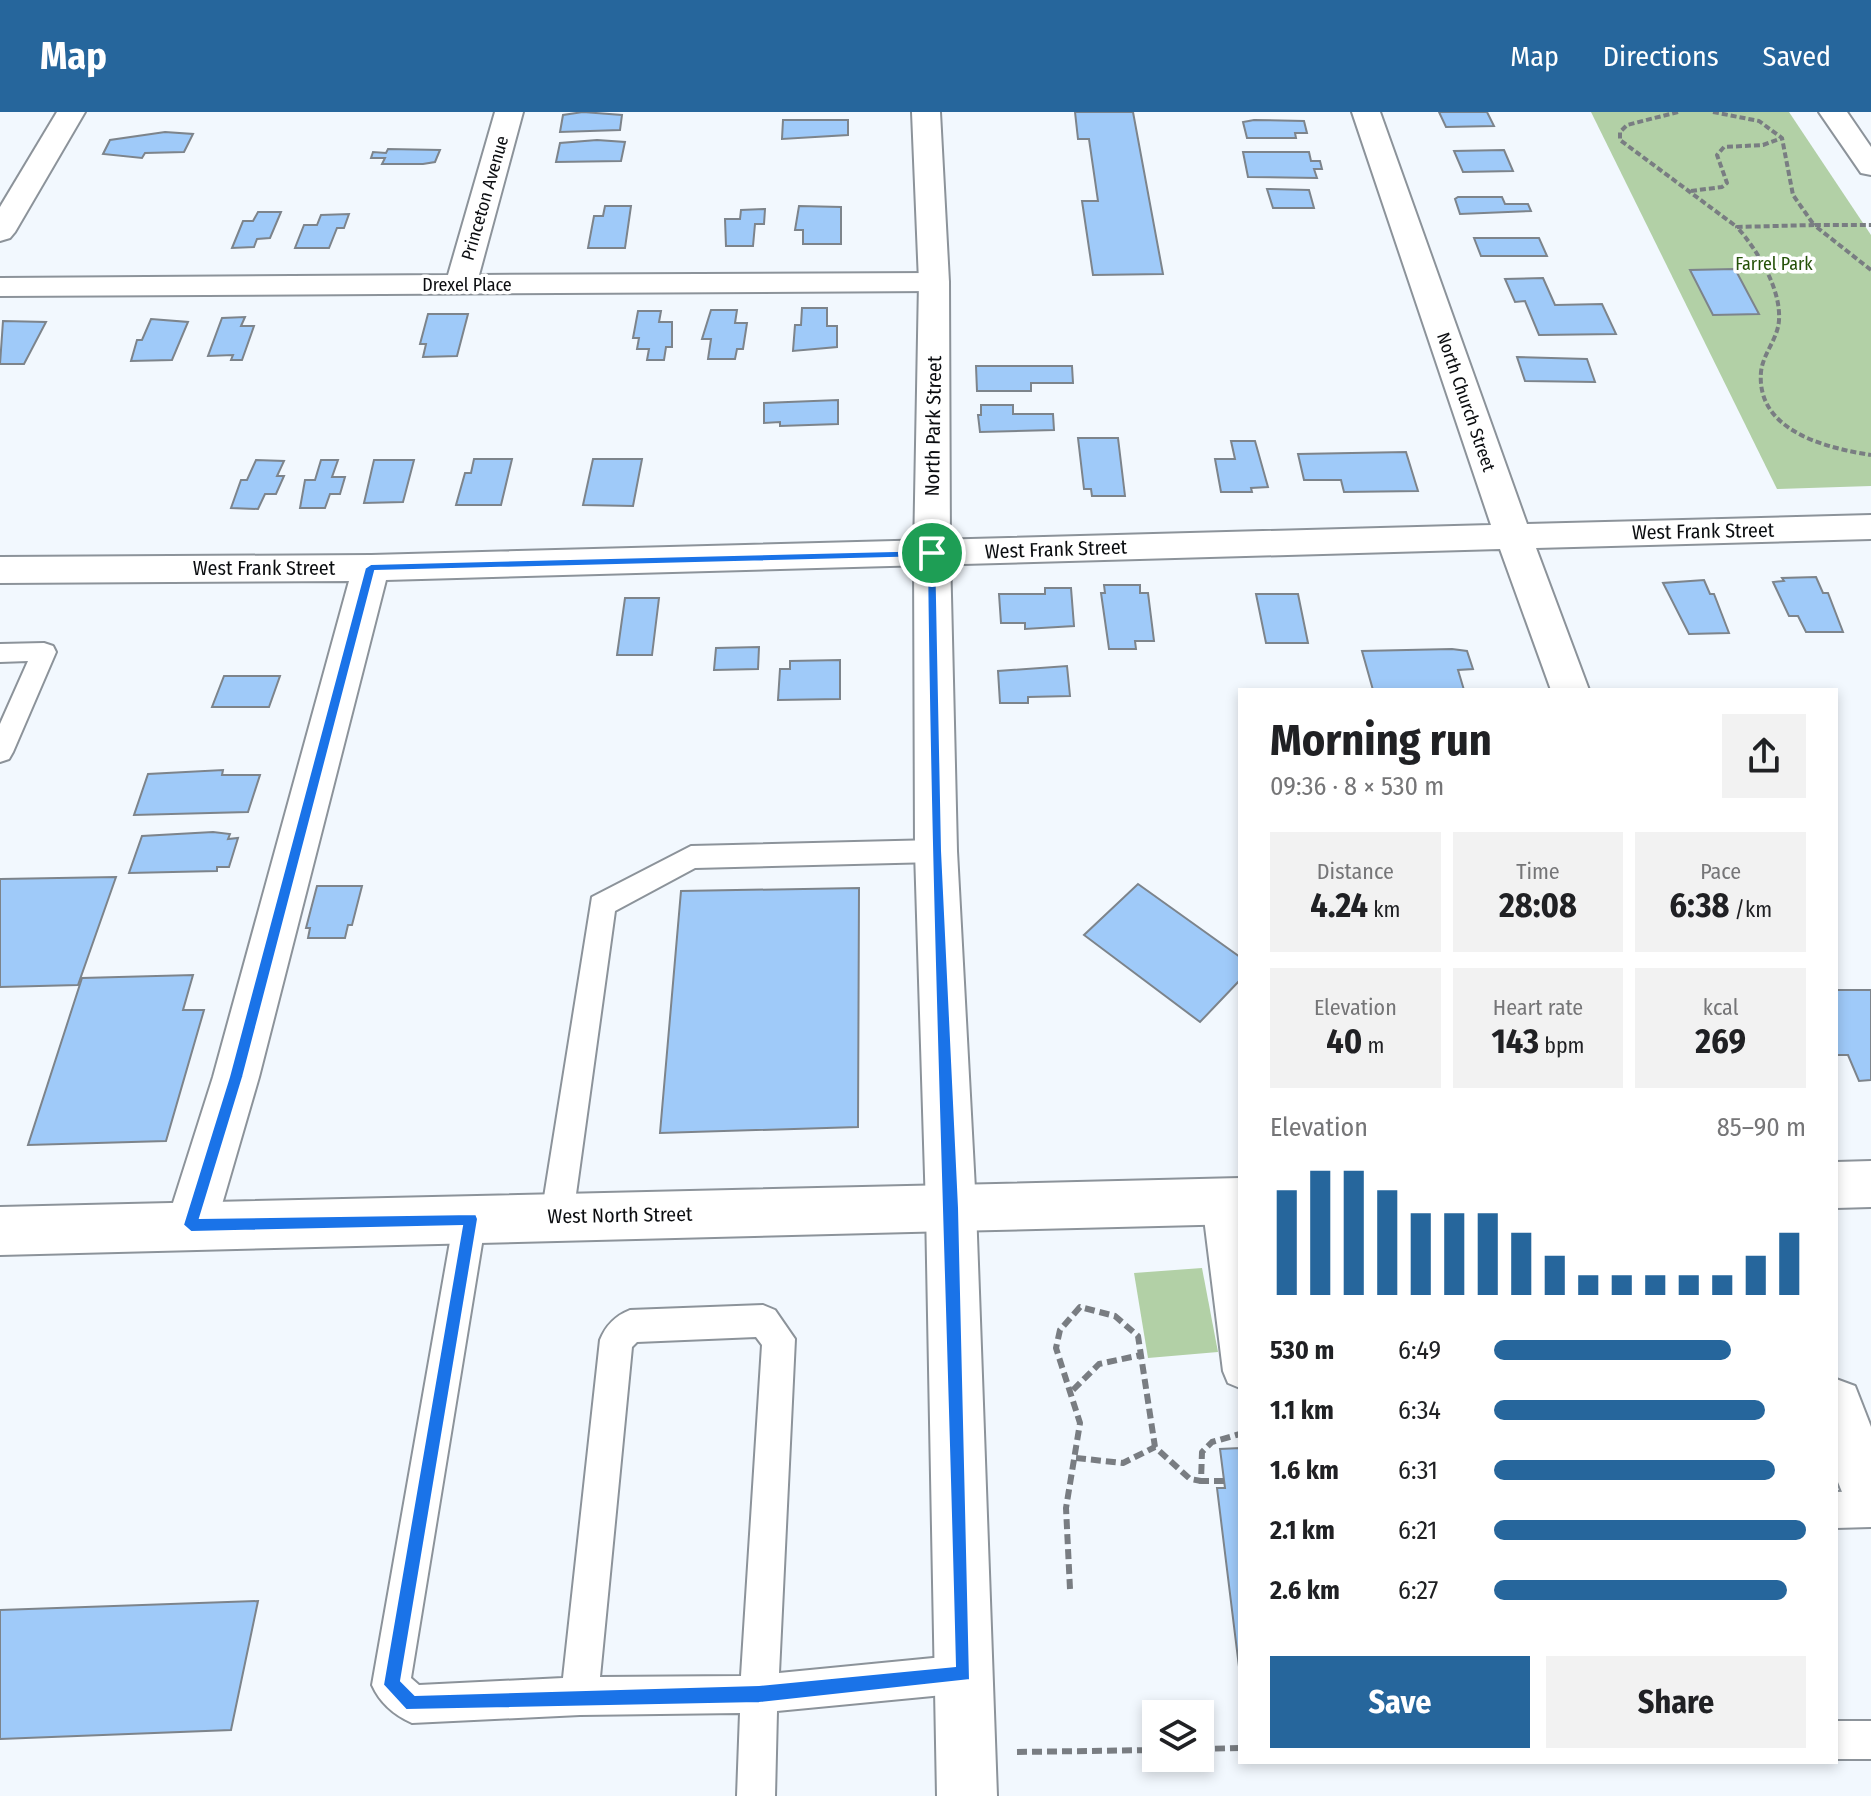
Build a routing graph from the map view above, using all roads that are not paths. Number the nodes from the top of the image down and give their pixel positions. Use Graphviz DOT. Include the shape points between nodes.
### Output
graph roads {
  1 [pos="71,112"];
  2 [pos="509,112"];
  3 [pos="926,112"];
  4 [pos="1366,112"];
  5 [pos="1833,112"];
  6 [pos="1871,167"];
  7 [pos="10,200"];
  8 [pos="0,232"];
  9 [pos="934,282"];
  10 [pos="461,285"];
  11 [pos="0,287"];
  12 [pos="1871,527"];
  13 [pos="1513,536"];
  14 [pos="932,553"];
  15 [pos="371,568"];
  16 [pos="0,570"];
  17 [pos="0,653"];
  18 [pos="1569,688"];
  19 [pos="0,752"];
  20 [pos="936,851"];
  21 [pos="1871,1184"];
  22 [pos="1838,1185"];
  23 [pos="1229,1201"];
  24 [pos="951,1208"];
  25 [pos="557,1216"];
  26 [pos="470,1219"];
  27 [pos="191,1225"];
  28 [pos="0,1231"];
  29 [pos="1238,1340"];
  30 [pos="1838,1410"];
  31 [pos="1871,1498"];
  32 [pos="1871,1509"];
  33 [pos="1838,1510"];
  34 [pos="964,1674"];
  35 [pos="759,1694"];
  36 [pos="580,1696"];
  37 [pos="1838,1740"];
  38 [pos="1871,1740"];
  39 [pos="967,1774"];
  40 [pos="756,1796"];
  1 -- 7 [label="street"];
  2 -- 10 [label="street, Princeton Avenue"];
  3 -- 9 [label="street, North Park Street"];
  4 -- 13 [label="street, North Church Street"];
  5 -- 6 [label="street"];
  7 -- 8 [label="street"];
  9 -- 10 [label="street, Drexel Place"];
  9 -- 14 [label="street, North Park Street"];
  10 -- 11 [label="street, Drexel Place"];
  12 -- 13 [label="street, West Frank Street"];
  13 -- 14 [label="street, West Frank Street"];
  13 -- 18 [label="street, North Church Street"];
  14 -- 15 [label="street, West Frank Street"];
  14 -- 20 [label="street, North Park Street"];
  15 -- 16 [label="street, West Frank Street"];
  15 -- 27 [label="street" via="236,1077"];
  17 -- 19 [label="lane" via="44,652"];
  20 -- 24 [label="street, North Park Street"];
  20 -- 25 [label="lane" via="691,857 602,905"];
  21 -- 22 [label="street"];
  23 -- 24 [label="street, West North Street"];
  23 -- 29 [label="lane"];
  24 -- 25 [label="street, West North Street"];
  24 -- 34 [label="street, North Park Street"];
  25 -- 26 [label="street, West North Street"];
  26 -- 27 [label="street, West North Street"];
  26 -- 36 [label="lane" via="391,1685 412,1704"];
  27 -- 28 [label="street, West North Street"];
  30 -- 31 [label="street"];
  32 -- 33 [label="lane"];
  34 -- 35 [label="lane"];
  34 -- 39 [label="street, North Park Street"];
  35 -- 36 [label="lane"];
  35 -- 36 [label="lane" via="779,1339 763,1321 630,1326 616,1340"];
  35 -- 40 [label="lane"];
  37 -- 38 [label="lane"];
}
